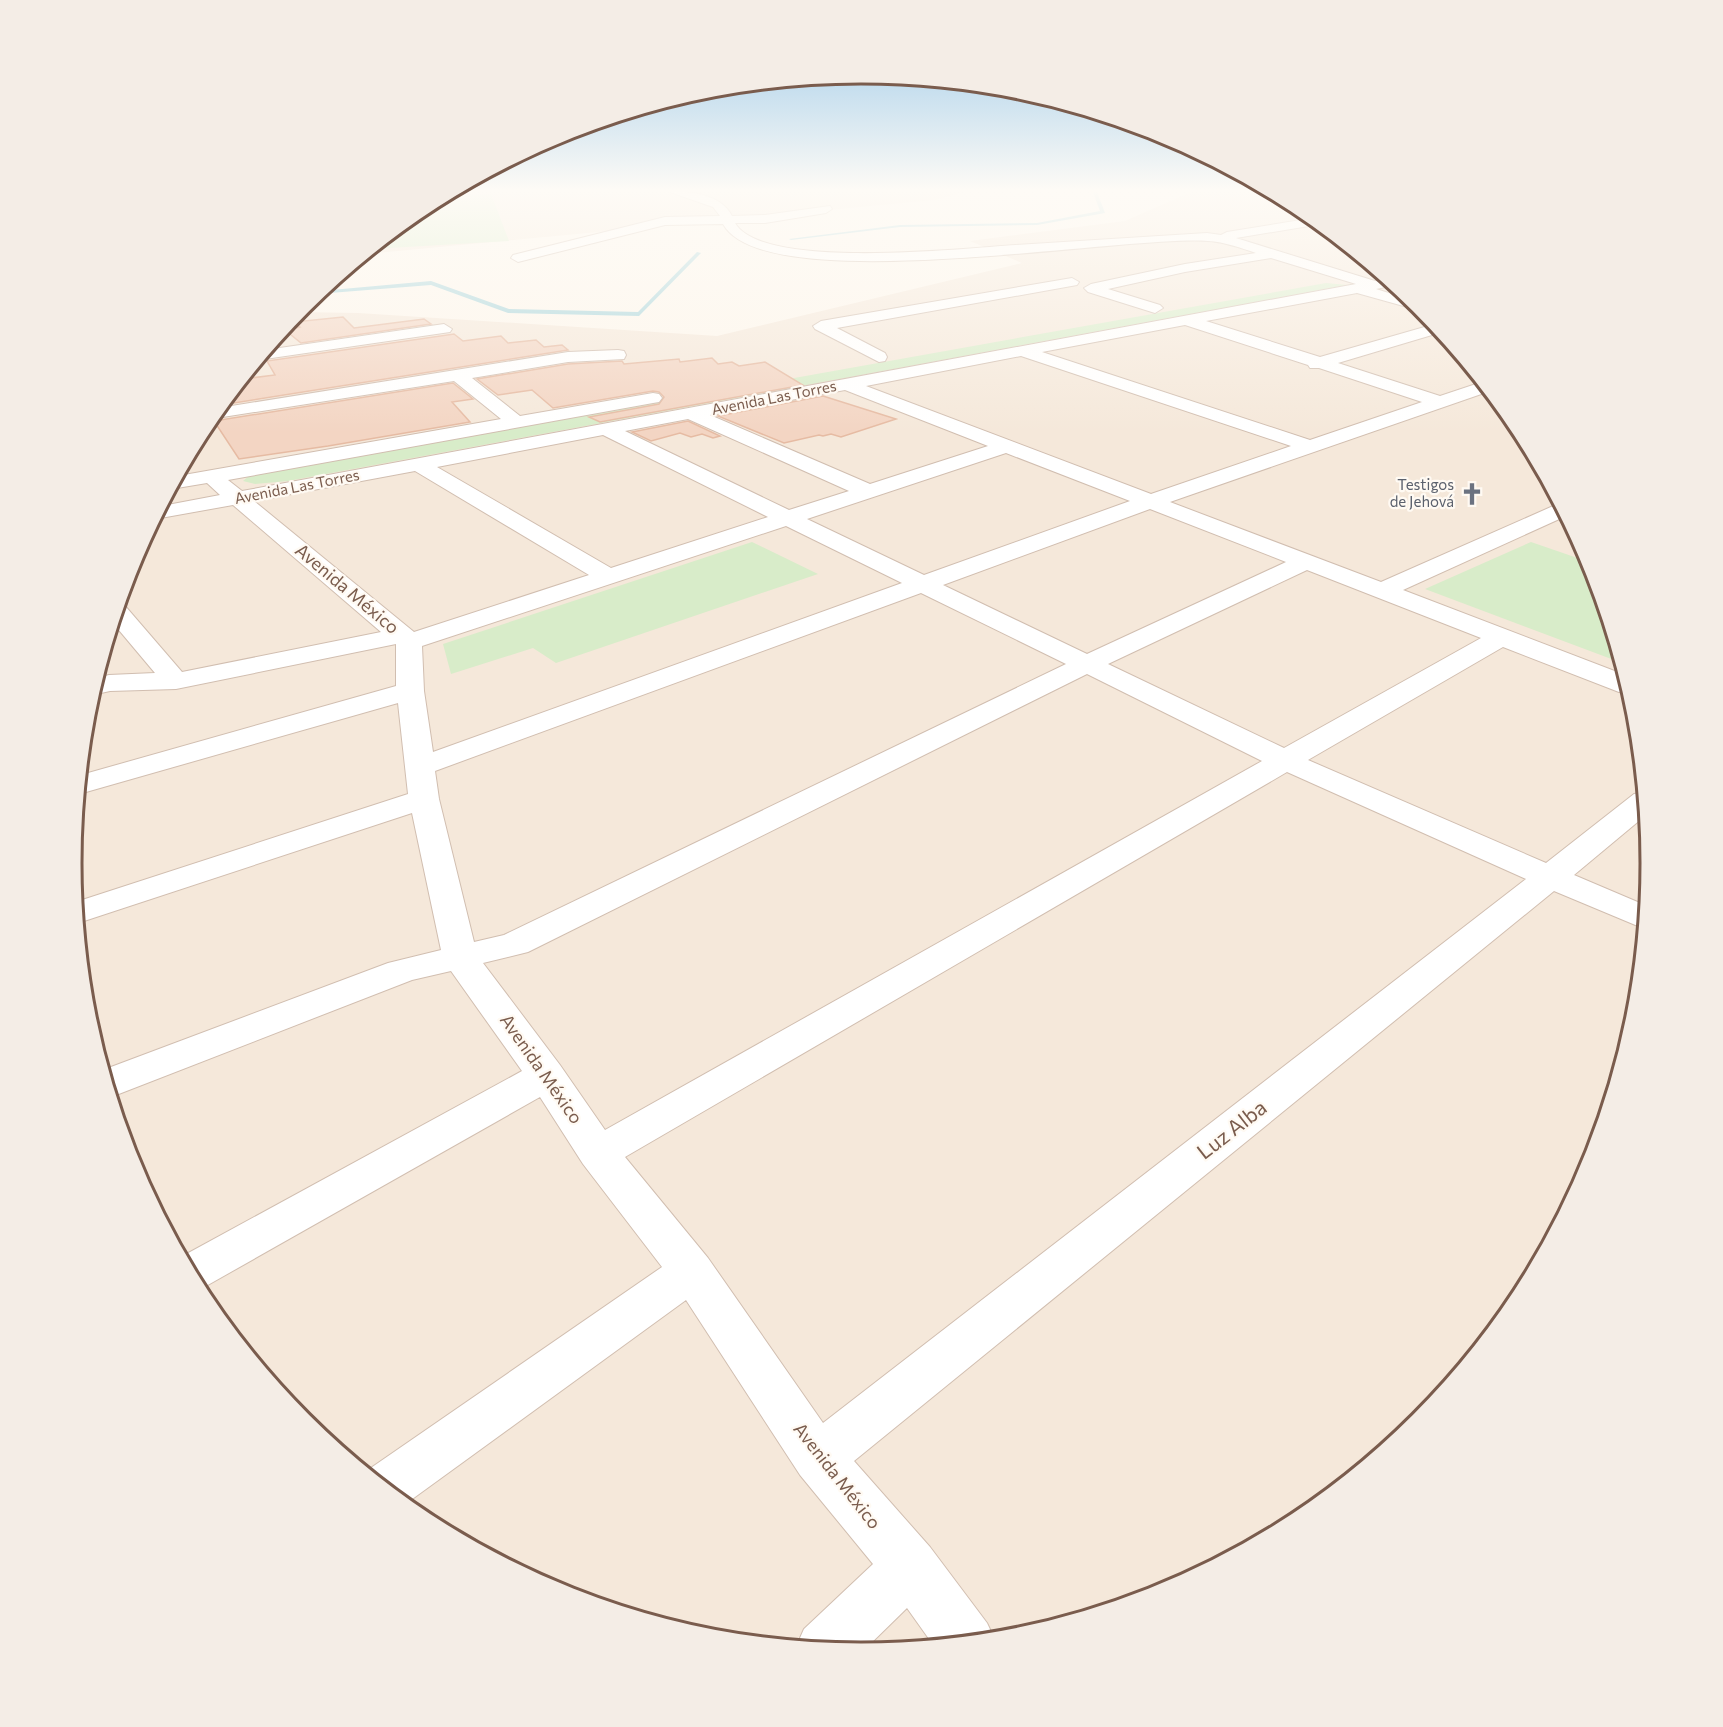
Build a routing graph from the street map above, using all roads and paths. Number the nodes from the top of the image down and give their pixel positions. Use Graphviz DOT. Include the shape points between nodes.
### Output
graph roads {
  1 [pos="1163,273"];
  2 [pos="1338,273"];
  3 [pos="1045,274"];
  4 [pos="1343,274"];
  5 [pos="1374,281"];
  6 [pos="1072,282"];
  7 [pos="1091,288"];
  8 [pos="1188,311"];
  9 [pos="1121,314"];
  10 [pos="444,329"];
  11 [pos="1429,331"];
  12 [pos="282,343"];
  13 [pos="1019,351"];
  14 [pos="291,352"];
  15 [pos="272,355"];
  16 [pos="618,355"];
  17 [pos="854,362"];
  18 [pos="1316,364"];
  19 [pos="458,375"];
  20 [pos="846,384"];
  21 [pos="1479,388"];
  22 [pos="667,395"];
  23 [pos="1439,401"];
  24 [pos="227,412"];
  25 [pos="691,414"];
  26 [pos="516,422"];
  27 [pos="607,430"];
  28 [pos="1007,446"];
  29 [pos="1310,446"];
  30 [pos="418,464"];
  31 [pos="182,484"];
  32 [pos="225,487"];
  33 [pos="868,491"];
  34 [pos="1151,501"];
  35 [pos="168,509"];
  36 [pos="1556,512"];
  37 [pos="788,517"];
  38 [pos="1307,561"];
  39 [pos="608,576"];
  40 [pos="925,585"];
  41 [pos="1383,590"];
  42 [pos="122,618"];
  43 [pos="1501,637"];
  44 [pos="406,638"];
  45 [pos="1089,663"];
  46 [pos="176,681"];
  47 [pos="1619,682"];
  48 [pos="104,684"];
  49 [pos="410,691"];
  50 [pos="1286,760"];
  51 [pos="87,783"];
  52 [pos="423,783"];
  53 [pos="1638,806"];
  54 [pos="1549,877"];
  55 [pos="84,910"];
  56 [pos="1639,916"];
  57 [pos="460,957"];
  58 [pos="546,1075"];
  59 [pos="114,1081"];
  60 [pos="598,1153"];
  61 [pos="198,1270"];
  62 [pos="692,1271"];
  63 [pos="818,1458"];
  64 [pos="390,1484"];
  65 [pos="910,1566"];
  66 [pos="962,1636"];
  67 [pos="832,1641"];
  1 -- 7 [label="street"];
  2 -- 4 [label="street"];
  3 -- 6 [label="street"];
  4 -- 5 [label="street"];
  4 -- 5 [label="street, Avenida Las Torres"];
  4 -- 8 [label="street, Avenida Las Torres"];
  5 -- 8 [label="street, Avenida Las Torres"];
  6 -- 7 [label="street"];
  6 -- 17 [label="street, Avenida Las Torres" via="821,326 885,356"];
  7 -- 9 [label="street" via="1161,307"];
  8 -- 13 [label="street, Avenida Las Torres"];
  8 -- 18 [label="street"];
  10 -- 14 [label="street"];
  11 -- 18 [label="street"];
  12 -- 14 [label="street"];
  13 -- 20 [label="street, Avenida Las Torres"];
  13 -- 29 [label="street"];
  14 -- 15 [label="street"];
  16 -- 19 [label="street" via="568,357"];
  18 -- 23 [label="street"];
  19 -- 24 [label="street"];
  19 -- 26 [label="street"];
  20 -- 25 [label="street, Avenida Las Torres"];
  20 -- 28 [label="street"];
  21 -- 23 [label="street"];
  22 -- 26 [label="street, Avenida Las Torres"];
  23 -- 29 [label="street"];
  25 -- 27 [label="street, Avenida Las Torres"];
  25 -- 33 [label="street"];
  26 -- 32 [label="street, Avenida Las Torres"];
  27 -- 30 [label="street, Avenida Las Torres"];
  27 -- 37 [label="street"];
  28 -- 33 [label="street"];
  28 -- 34 [label="street"];
  29 -- 34 [label="street"];
  30 -- 32 [label="street, Avenida Las Torres"];
  30 -- 39 [label="street"];
  31 -- 32 [label="street, Avenida Las Torres"];
  32 -- 35 [label="street, Avenida Las Torres"];
  32 -- 44 [label="street, Avenida México"];
  33 -- 37 [label="street"];
  34 -- 38 [label="street"];
  34 -- 40 [label="street"];
  36 -- 41 [label="street"];
  37 -- 39 [label="street"];
  37 -- 40 [label="street"];
  38 -- 41 [label="street"];
  38 -- 45 [label="street"];
  39 -- 44 [label="street"];
  40 -- 45 [label="street"];
  40 -- 52 [label="street"];
  41 -- 43 [label="street"];
  42 -- 46 [label="street"];
  43 -- 47 [label="street"];
  43 -- 50 [label="street"];
  44 -- 46 [label="street"];
  44 -- 49 [label="street, Avenida México"];
  45 -- 50 [label="street"];
  45 -- 57 [label="street" via="515,944"];
  46 -- 48 [label="street"];
  49 -- 51 [label="street"];
  49 -- 52 [label="street, Avenida México"];
  50 -- 54 [label="street"];
  50 -- 60 [label="street"];
  52 -- 55 [label="street"];
  52 -- 57 [label="street, Avenida México"];
  53 -- 54 [label="street, Luz Alba"];
  54 -- 56 [label="street"];
  54 -- 63 [label="street, Luz Alba"];
  57 -- 58 [label="street, Avenida México"];
  57 -- 59 [label="street" via="401,971"];
  58 -- 60 [label="street, Avenida México"];
  58 -- 61 [label="street"];
  60 -- 62 [label="street, Avenida México"];
  62 -- 63 [label="street, Avenida México"];
  62 -- 64 [label="street"];
  63 -- 65 [label="street, Avenida México"];
  65 -- 66 [label="street, Avenida México"];
  65 -- 67 [label="street"];
}
